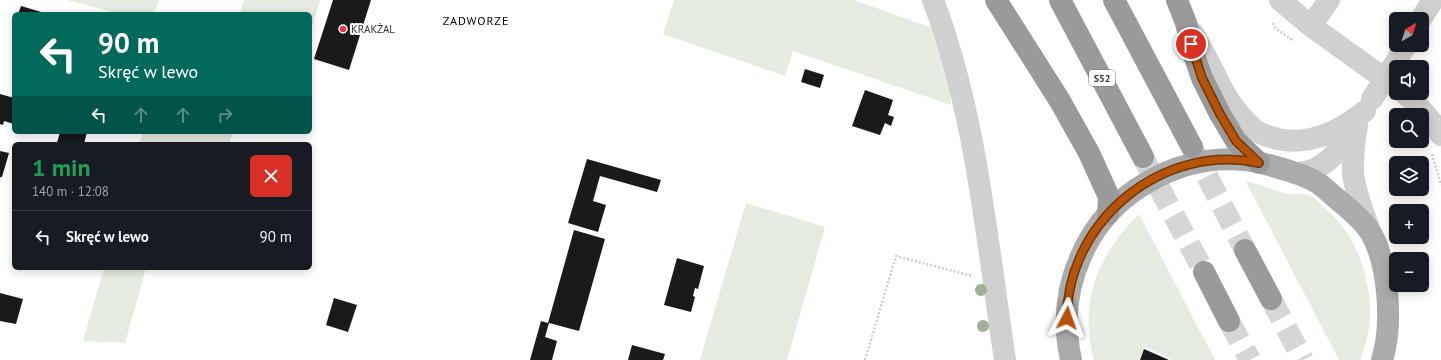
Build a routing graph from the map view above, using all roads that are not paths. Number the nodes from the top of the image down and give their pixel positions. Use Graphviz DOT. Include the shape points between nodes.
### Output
graph roads {
  1 [pos="933,0"];
  2 [pos="996,0"];
  3 [pos="1060,0"];
  4 [pos="1114,0"];
  5 [pos="1177,0"];
  6 [pos="1280,0"];
  7 [pos="1329,0"];
  8 [pos="1433,0"];
  9 [pos="1425,12"];
  10 [pos="1186,23"];
  11 [pos="1311,26"];
  12 [pos="1402,52"];
  13 [pos="1389,82"];
  14 [pos="1412,100"];
  15 [pos="1365,111"];
  16 [pos="1436,142"];
  17 [pos="1192,147"];
  18 [pos="1143,157"];
  19 [pos="1259,163"];
  20 [pos="1297,173"];
  21 [pos="1108,214"];
  22 [pos="1370,232"];
  23 [pos="1245,250"];
  24 [pos="1204,272"];
  25 [pos="1271,299"];
  26 [pos="1229,321"];
  27 [pos="1005,360"];
  28 [pos="1071,360"];
  29 [pos="1382,360"];
  1 -- 27 [label="street" via="964,103"];
  2 -- 21 [label="highway" via="1060,101 1089,153 1108,197"];
  3 -- 18 [label="highway, S52"];
  4 -- 17 [label="highway"];
  5 -- 10 [label="highway"];
  6 -- 11 [label="street"];
  7 -- 11 [label="street"];
  8 -- 9 [label="street"];
  10 -- 15 [label="street" via="1236,110 1255,130 1265,135 1288,141 1306,141 1349,124"];
  10 -- 19 [label="highway" via="1202,78 1220,114 1236,141"];
  11 -- 13 [label="street"];
  12 -- 15 [label="street, bridge"];
  14 -- 16 [label="street" via="1433,123"];
  15 -- 20 [label="street" via="1342,145 1324,165"];
  15 -- 22 [label="street" via="1353,156 1353,173"];
  19 -- 20 [label="main road"];
  19 -- 21 [label="main road" via="1227,160 1183,167 1139,187"];
  20 -- 22 [label="main road" via="1319,184 1352,211"];
  21 -- 28 [label="main road" via="1088,241 1070,285 1066,329"];
  22 -- 29 [label="main road" via="1382,258 1388,299 1388,320"];
  23 -- 25 [label="highway"];
  24 -- 26 [label="highway"];
}
